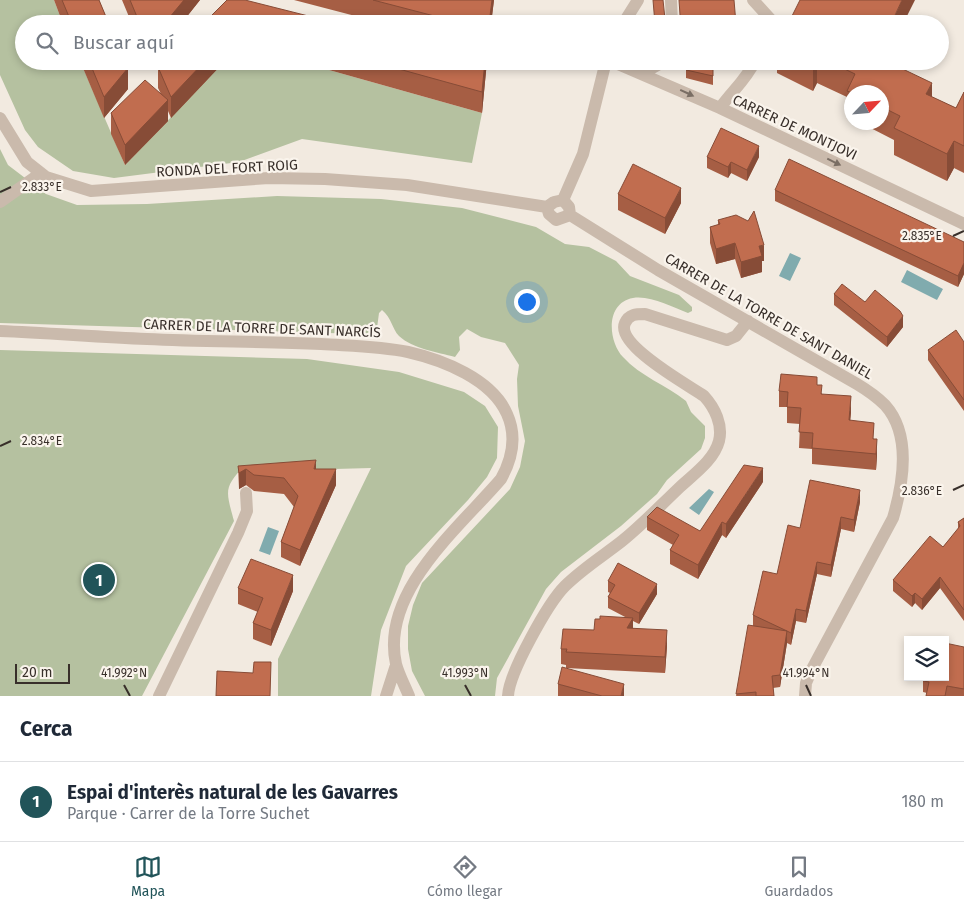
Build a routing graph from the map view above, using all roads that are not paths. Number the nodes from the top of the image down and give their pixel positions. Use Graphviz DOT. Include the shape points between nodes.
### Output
graph roads {
  1 [pos="638,0"];
  2 [pos="671,0"];
  3 [pos="753,0"];
  4 [pos="629,15"];
  5 [pos="672,15"];
  6 [pos="767,15"];
  7 [pos="604,70"];
  8 [pos="633,70"];
  9 [pos="650,70"];
  10 [pos="751,70"];
  11 [pos="643,74"];
  12 [pos="720,108"];
  13 [pos="0,118"];
  14 [pos="41,173"];
  15 [pos="563,200"];
  16 [pos="0,202"];
  17 [pos="547,207"];
  18 [pos="570,215"];
  19 [pos="964,224"];
  20 [pos="748,321"];
  21 [pos="0,331"];
  22 [pos="246,493"];
  23 [pos="396,665"];
  24 [pos="159,696"];
  25 [pos="386,696"];
  26 [pos="409,696"];
  27 [pos="508,696"];
  28 [pos="805,696"];
  1 -- 4 [label="street"];
  2 -- 5 [label="street"];
  3 -- 6 [label="street"];
  7 -- 15 [label="street" via="583,154"];
  8 -- 11 [label="street, CARRER DE MONTJOVI"];
  9 -- 11 [label="street"];
  10 -- 12 [label="street"];
  11 -- 12 [label="street, CARRER DE MONTJOVI, one-way"];
  12 -- 19 [label="street, CARRER DE MONTJOVI, one-way"];
  13 -- 14 [label="street, RONDA DEL FORT ROIG" via="27,162"];
  14 -- 16 [label="street"];
  14 -- 17 [label="street, RONDA DEL FORT ROIG" via="91,191 269,178 325,179 407,185"];
  15 -- 17 [label="street"];
  15 -- 18 [label="street"];
  17 -- 18 [label="street, RONDA DEL FORT ROIG" via="556,220"];
  18 -- 20 [label="street, CARRER DE LA TORRE DE SANT DANIEL"];
  20 -- 27 [label="street" via="736,336 726,340 657,316 636,314 626,320 624,333 632,346 711,404 719,422 719,441 710,458 695,474 624,540 576,576 558,594 514,672"];
  20 -- 28 [label="street, CARRER DE LA TORRE DE SANT DANIEL" via="876,396 894,420 903,455 900,494 893,518 812,668"];
  21 -- 23 [label="street, CARRER DE LA TORRE DE SANT NARCÍS" via="366,345 410,353 455,369 486,386 495,394 510,419 510,458 501,479 410,587 399,610 394,638"];
  22 -- 24 [label="street" via="247,511"];
  23 -- 25 [label="street"];
  23 -- 26 [label="street, CARRER DE LA TORRE DE SANT NARCÍS"];
}
